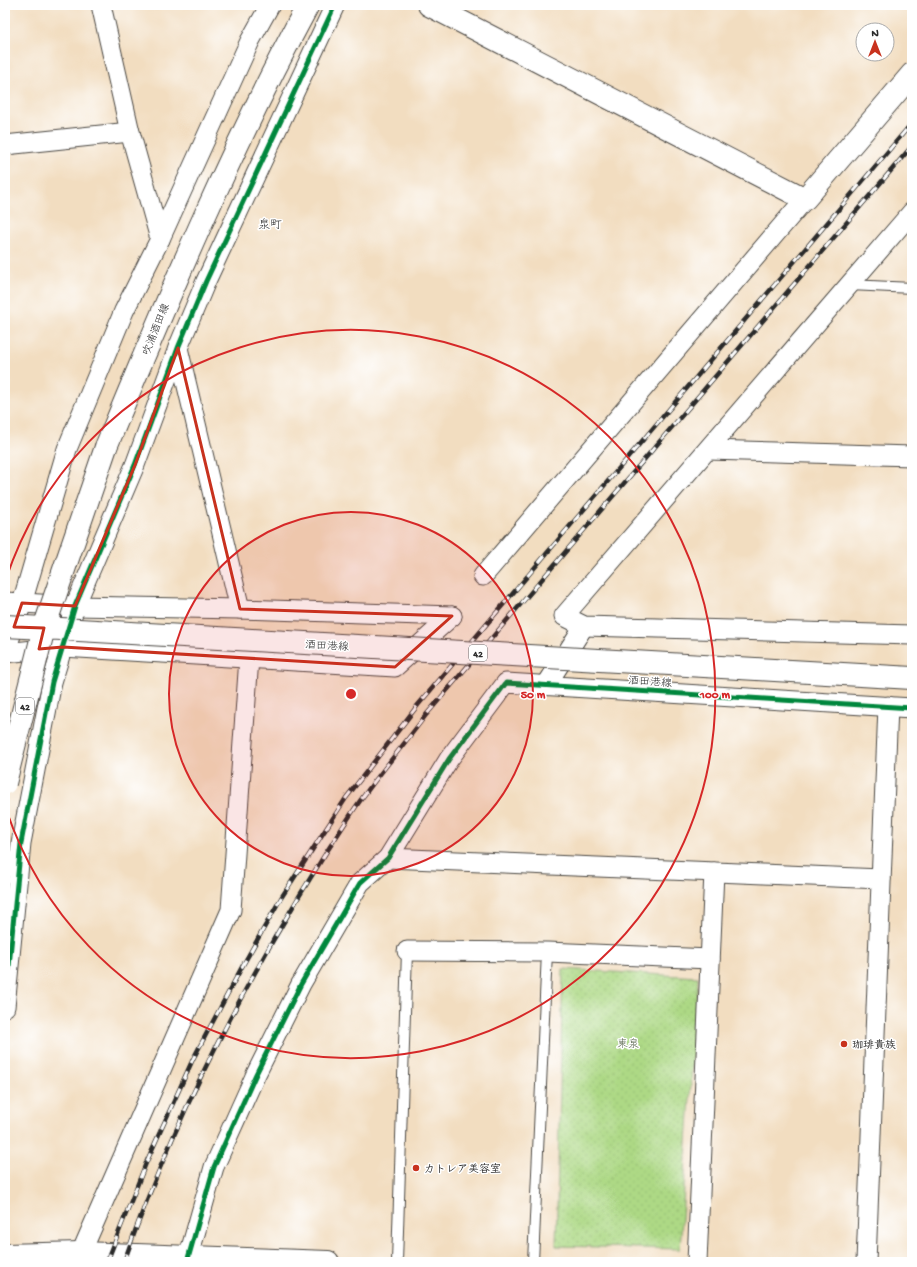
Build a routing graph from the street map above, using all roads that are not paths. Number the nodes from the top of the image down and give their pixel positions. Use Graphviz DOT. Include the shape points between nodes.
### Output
graph roads {
  1 [pos="101,5"];
  2 [pos="270,5"];
  3 [pos="308,5"];
  4 [pos="335,5"];
  5 [pos="428,5"];
  6 [pos="912,74"];
  7 [pos="130,132"];
  8 [pos="5,145"];
  9 [pos="805,199"];
  10 [pos="912,212"];
  11 [pos="160,239"];
  12 [pos="850,285"];
  13 [pos="912,288"];
  14 [pos="178,348"];
  15 [pos="708,450"];
  16 [pos="912,456"];
  17 [pos="484,576"];
  18 [pos="14,603"];
  19 [pos="76,606"];
  20 [pos="240,609"];
  21 [pos="5,626"];
  22 [pos="584,626"];
  23 [pos="44,628"];
  24 [pos="912,634"];
  25 [pos="62,647"];
  26 [pos="5,653"];
  27 [pos="249,658"];
  28 [pos="912,678"];
  29 [pos="547,684"];
  30 [pos="888,706"];
  31 [pos="912,708"];
  32 [pos="5,783"];
  33 [pos="388,858"];
  34 [pos="714,872"];
  35 [pos="881,879"];
  36 [pos="407,951"];
  37 [pos="547,952"];
  38 [pos="710,959"];
  39 [pos="5,1007"];
  40 [pos="80,1253"];
  41 [pos="5,1256"];
  42 [pos="188,1260"];
  43 [pos="328,1262"];
  44 [pos="397,1262"];
  45 [pos="533,1262"];
  46 [pos="697,1262"];
  47 [pos="866,1262"];
  1 -- 7 [label="street"];
  2 -- 11 [label="street" via="250,41"];
  3 -- 23 [label="main road, 吹浦酒田線, bridge" via="280,57 175,281 106,447"];
  4 -- 14 [label="street" via="206,281"];
  5 -- 9 [label="main road"];
  6 -- 9 [label="main road"];
  7 -- 8 [label="street"];
  7 -- 11 [label="street"];
  9 -- 17 [label="street"];
  10 -- 12 [label="street"];
  11 -- 18 [label="street" via="124,311 67,449"];
  12 -- 13 [label="lane"];
  12 -- 15 [label="street"];
  14 -- 19 [label="street" via="135,465"];
  14 -- 20 [label="street"];
  15 -- 16 [label="street"];
  15 -- 22 [label="street" via="564,616"];
  18 -- 19 [label="street"];
  18 -- 26 [label="street"];
  19 -- 20 [label="street"];
  19 -- 25 [label="street"];
  20 -- 27 [label="street" via="452,616 395,667"];
  21 -- 23 [label="main road, bridge"];
  22 -- 24 [label="street"];
  22 -- 29 [label="street"];
  23 -- 28 [label="main road, 酒田港線 / 42, bridge"];
  23 -- 32 [label="main road, 42, bridge"];
  25 -- 26 [label="street"];
  25 -- 27 [label="street"];
  25 -- 39 [label="street" via="52,682 21,843"];
  27 -- 40 [label="street" via="231,910"];
  29 -- 30 [label="street, 酒田港線"];
  29 -- 33 [label="street, 酒田港線" via="506,683 449,759"];
  30 -- 31 [label="street, 酒田港線"];
  30 -- 35 [label="street"];
  33 -- 34 [label="street"];
  33 -- 42 [label="street" via="360,883 294,998 256,1074 214,1167"];
  34 -- 35 [label="street"];
  34 -- 38 [label="street"];
  35 -- 47 [label="street"];
  36 -- 37 [label="street"];
  36 -- 44 [label="lane"];
  37 -- 38 [label="street"];
  37 -- 45 [label="lane"];
  38 -- 46 [label="street"];
  40 -- 41 [label="main road"];
  40 -- 42 [label="main road"];
  42 -- 43 [label="main road"];
}
